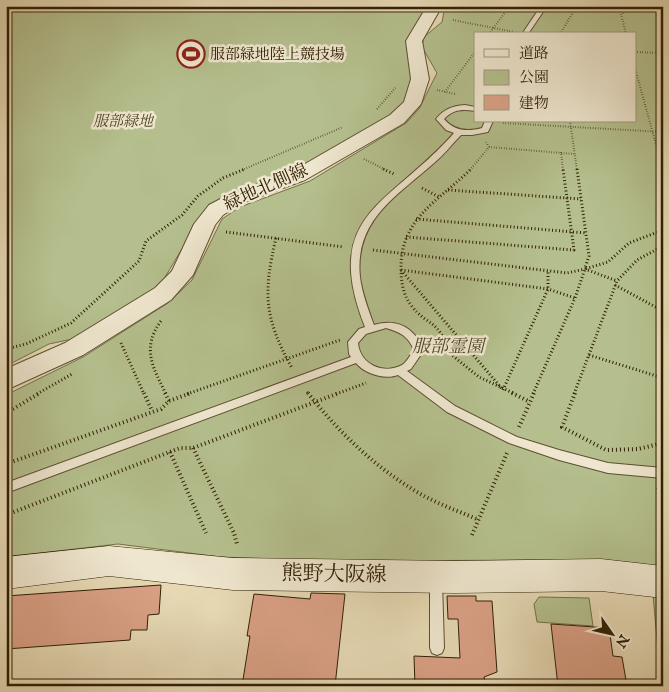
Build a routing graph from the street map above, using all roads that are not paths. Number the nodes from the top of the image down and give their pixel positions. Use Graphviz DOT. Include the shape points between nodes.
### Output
graph roads {
  1 [pos="436,6"];
  2 [pos="544,6"];
  3 [pos="526,32"];
  4 [pos="474,108"];
  5 [pos="490,122"];
  6 [pos="458,133"];
  7 [pos="370,327"];
  8 [pos="356,360"];
  9 [pos="400,371"];
  10 [pos="6,380"];
  11 [pos="659,473"];
  12 [pos="6,488"];
  13 [pos="6,573"];
  14 [pos="436,577"];
  15 [pos="663,582"];
  16 [pos="438,648"];
  1 -- 10 [label="street, 緑地北側線" via="414,41 420,79 412,104 397,119 298,176 235,199 216,210 182,275 163,294 74,349"];
  2 -- 3 [label="lane"];
  4 -- 6 [label="lane" via="458,107 445,111 440,119 446,128"];
  5 -- 6 [label="lane" via="485,130 473,134"];
  6 -- 7 [label="lane" via="434,159 384,199 366,222 356,248 355,269"];
  7 -- 8 [label="lane" via="353,340"];
  7 -- 9 [label="lane" via="386,325 403,329 414,338 419,350 414,362"];
  8 -- 9 [label="lane" via="380,373"];
  8 -- 12 [label="lane"];
  9 -- 11 [label="lane" via="452,409 513,440 608,468"];
  13 -- 14 [label="main road, 熊野大阪線" via="109,561 233,574"];
  14 -- 15 [label="main road, 熊野大阪線" via="601,575"];
  14 -- 16 [label="lane"];
}
